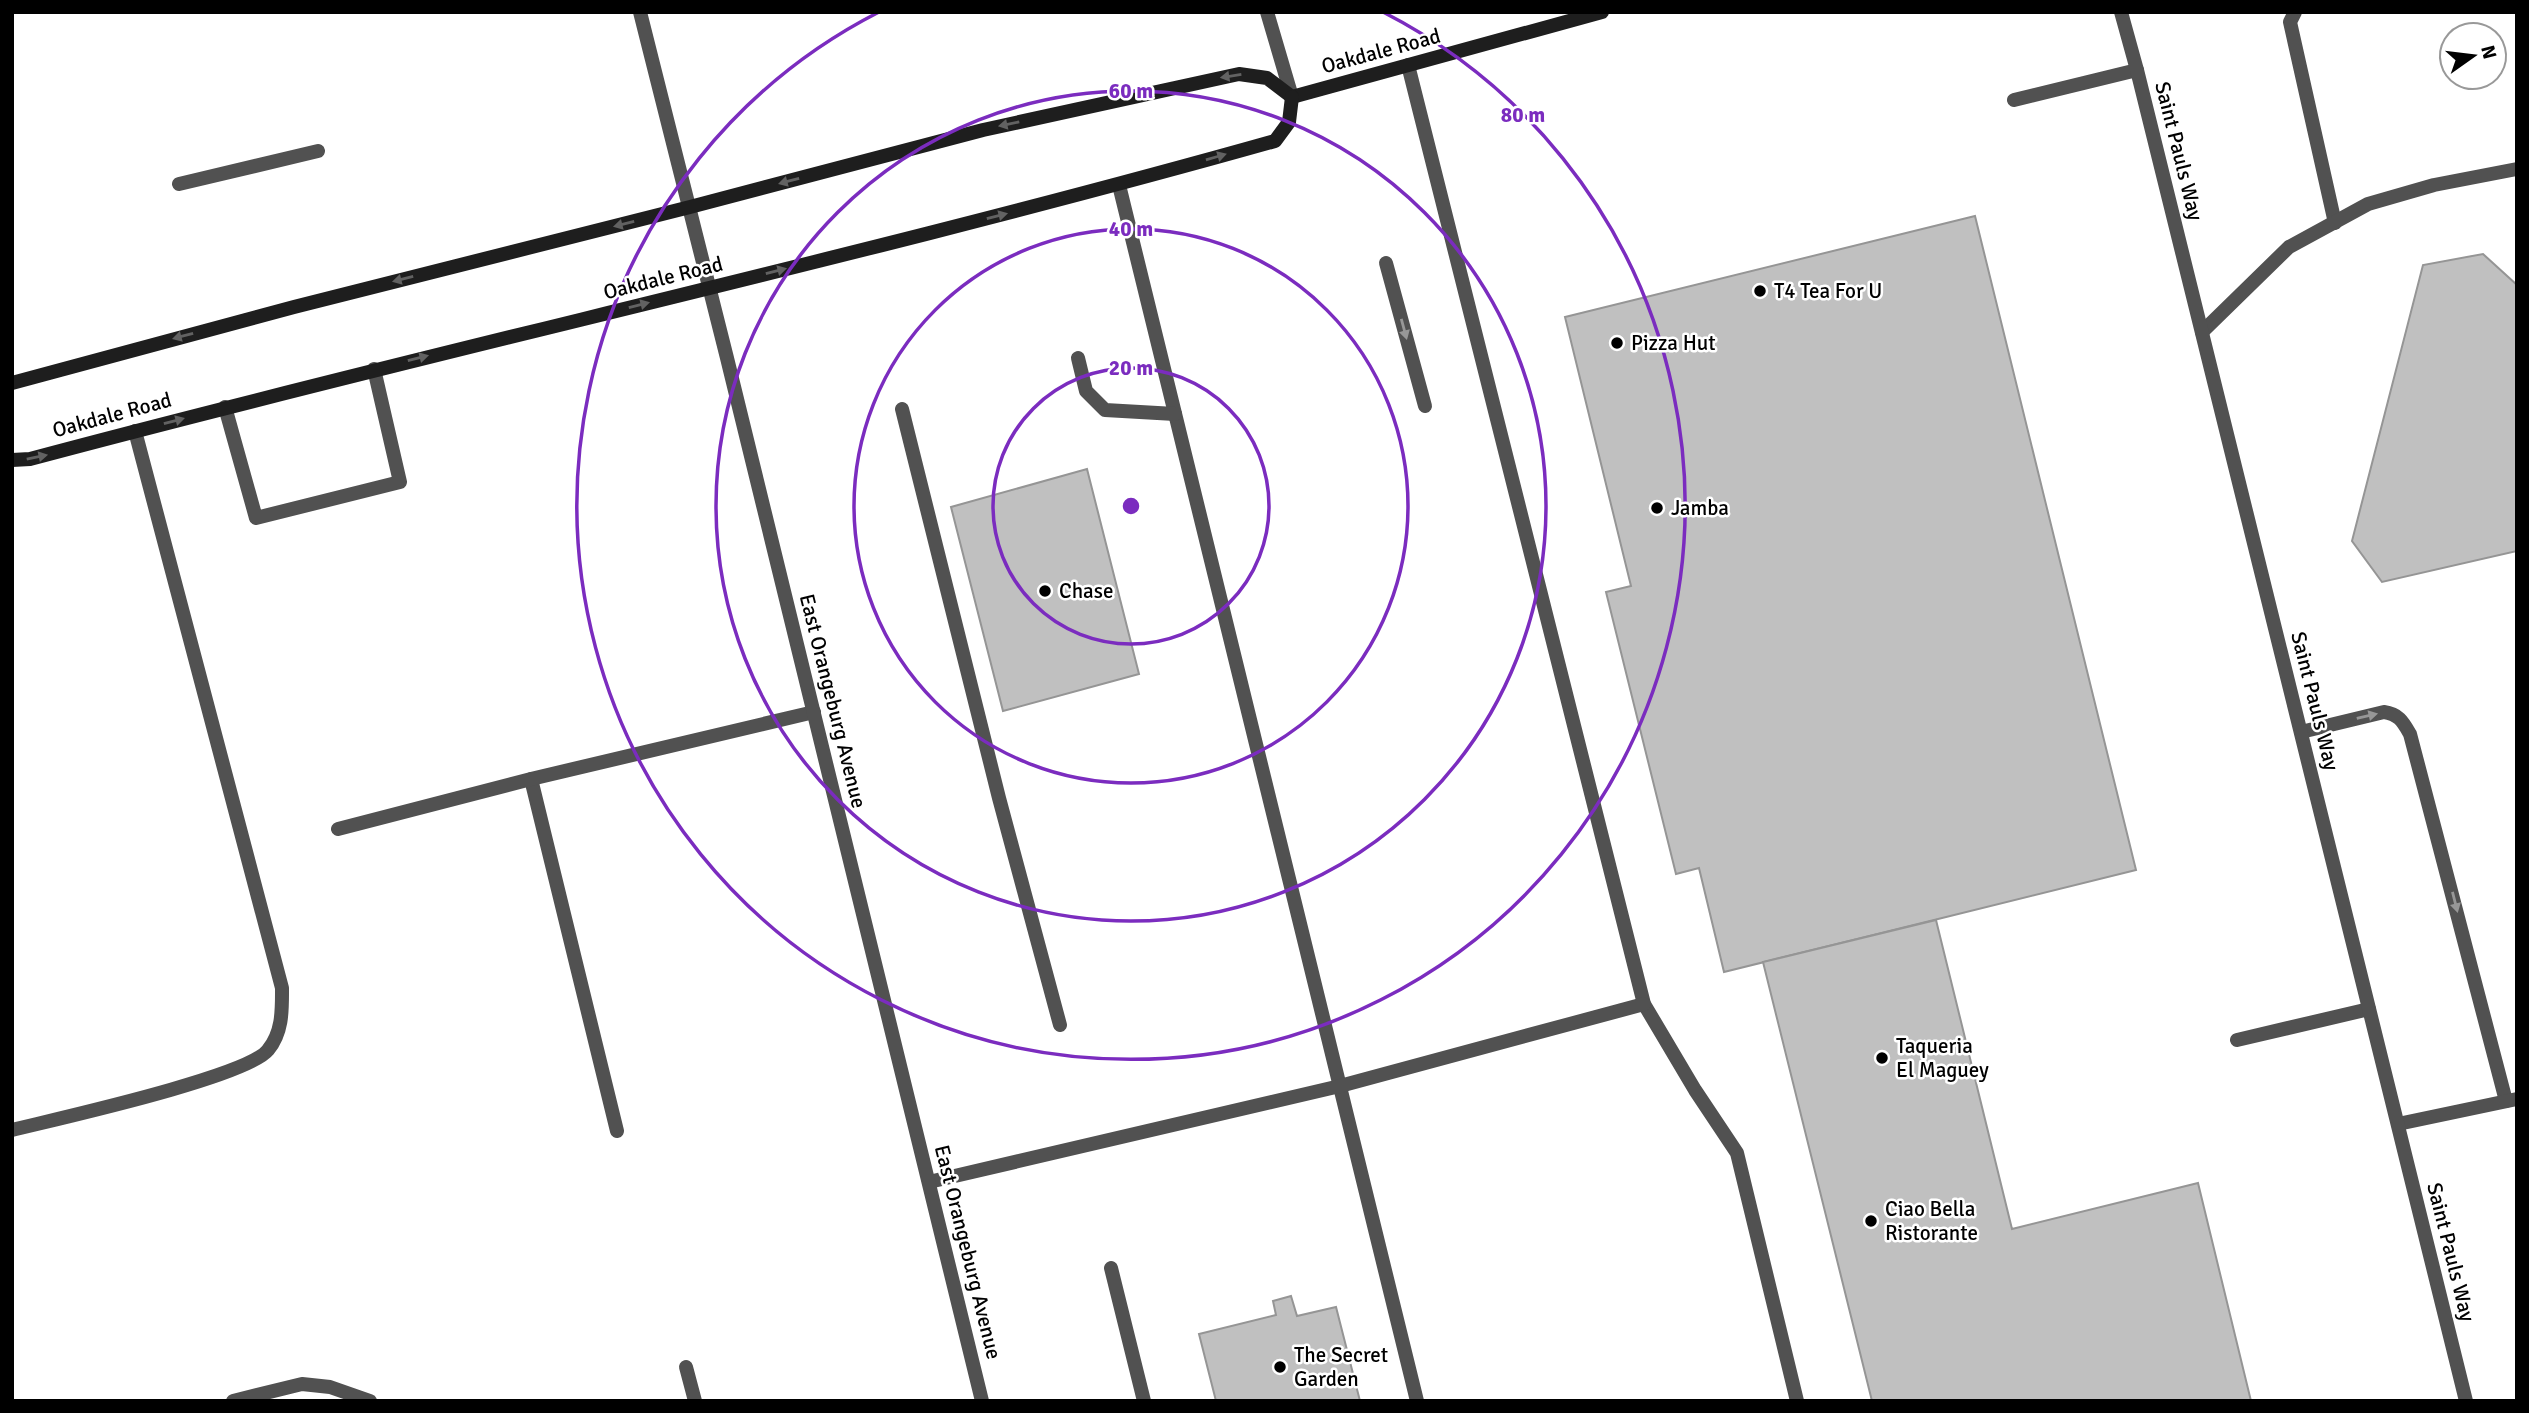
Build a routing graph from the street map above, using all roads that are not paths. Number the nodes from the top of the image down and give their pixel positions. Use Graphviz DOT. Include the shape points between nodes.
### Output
graph roads {
  1 [pos="640,12"];
  2 [pos="1267,12"];
  3 [pos="1602,12"];
  4 [pos="2121,12"];
  5 [pos="2295,12"];
  6 [pos="1408,65"];
  7 [pos="2137,70"];
  8 [pos="1292,97"];
  9 [pos="2014,100"];
  10 [pos="318,151"];
  11 [pos="2517,169"];
  12 [pos="179,184"];
  13 [pos="1119,185"];
  14 [pos="690,207"];
  15 [pos="2334,223"];
  16 [pos="1386,263"];
  17 [pos="710,288"];
  18 [pos="2202,332"];
  19 [pos="1078,358"];
  20 [pos="374,369"];
  21 [pos="12,383"];
  22 [pos="1425,405"];
  23 [pos="225,407"];
  24 [pos="902,409"];
  25 [pos="1175,414"];
  26 [pos="135,431"];
  27 [pos="12,460"];
  28 [pos="814,712"];
  29 [pos="2301,732"];
  30 [pos="531,779"];
  31 [pos="338,829"];
  32 [pos="1644,1004"];
  33 [pos="2369,1009"];
  34 [pos="1060,1025"];
  35 [pos="2237,1040"];
  36 [pos="1340,1086"];
  37 [pos="2511,1100"];
  38 [pos="2398,1124"];
  39 [pos="12,1130"];
  40 [pos="617,1131"];
  41 [pos="929,1182"];
  42 [pos="1111,1268"];
  43 [pos="686,1367"];
  44 [pos="233,1401"];
  45 [pos="370,1401"];
  46 [pos="695,1401"];
  47 [pos="982,1401"];
  48 [pos="1144,1401"];
  49 [pos="1417,1401"];
  50 [pos="1797,1401"];
  51 [pos="2466,1401"];
  1 -- 14 [label="street, East Orangeburg Avenue"];
  2 -- 8 [label="street"];
  3 -- 6 [label="main road, Oakdale Road"];
  4 -- 7 [label="street, Saint Pauls Way"];
  5 -- 15 [label="street" via="2290,22"];
  6 -- 8 [label="main road, Oakdale Road"];
  6 -- 32 [label="street"];
  7 -- 9 [label="street"];
  7 -- 18 [label="street, Saint Pauls Way"];
  13 -- 8 [label="main road, Oakdale Road, one-way" via="1275,141 1289,122"];
  8 -- 14 [label="main road, one-way" via="1267,78 1238,74 983,130"];
  10 -- 12 [label="street"];
  11 -- 15 [label="street" via="2368,204"];
  17 -- 13 [label="main road, Oakdale Road, one-way"];
  13 -- 25 [label="street"];
  14 -- 17 [label="street, East Orangeburg Avenue"];
  14 -- 21 [label="main road, one-way"];
  15 -- 18 [label="street" via="2289,247"];
  16 -- 22 [label="street, one-way"];
  20 -- 17 [label="main road, Oakdale Road, one-way"];
  17 -- 28 [label="street, East Orangeburg Avenue"];
  18 -- 29 [label="street, Saint Pauls Way"];
  19 -- 25 [label="street" via="1086,390 1105,410"];
  20 -- 23 [label="main road, Oakdale Road"];
  20 -- 23 [label="street" via="400,482 256,518"];
  26 -- 23 [label="main road, Oakdale Road, one-way"];
  24 -- 34 [label="street"];
  25 -- 36 [label="street"];
  27 -- 26 [label="main road, Oakdale Road, one-way"];
  26 -- 39 [label="street" via="282,988 282,1020 268,1051 221,1075"];
  28 -- 30 [label="street"];
  28 -- 41 [label="street, East Orangeburg Avenue"];
  29 -- 33 [label="street, Saint Pauls Way"];
  29 -- 37 [label="street, one-way" via="2385,712 2402,720 2410,734"];
  30 -- 31 [label="street"];
  30 -- 40 [label="street"];
  32 -- 36 [label="street"];
  32 -- 50 [label="street" via="1737,1153"];
  33 -- 35 [label="street"];
  33 -- 38 [label="street, Saint Pauls Way"];
  36 -- 41 [label="street"];
  36 -- 49 [label="street"];
  37 -- 38 [label="street"];
  38 -- 51 [label="street, Saint Pauls Way"];
  41 -- 47 [label="street, East Orangeburg Avenue"];
  42 -- 48 [label="street"];
  43 -- 46 [label="street"];
  44 -- 45 [label="street" via="302,1384 330,1387"];
}
